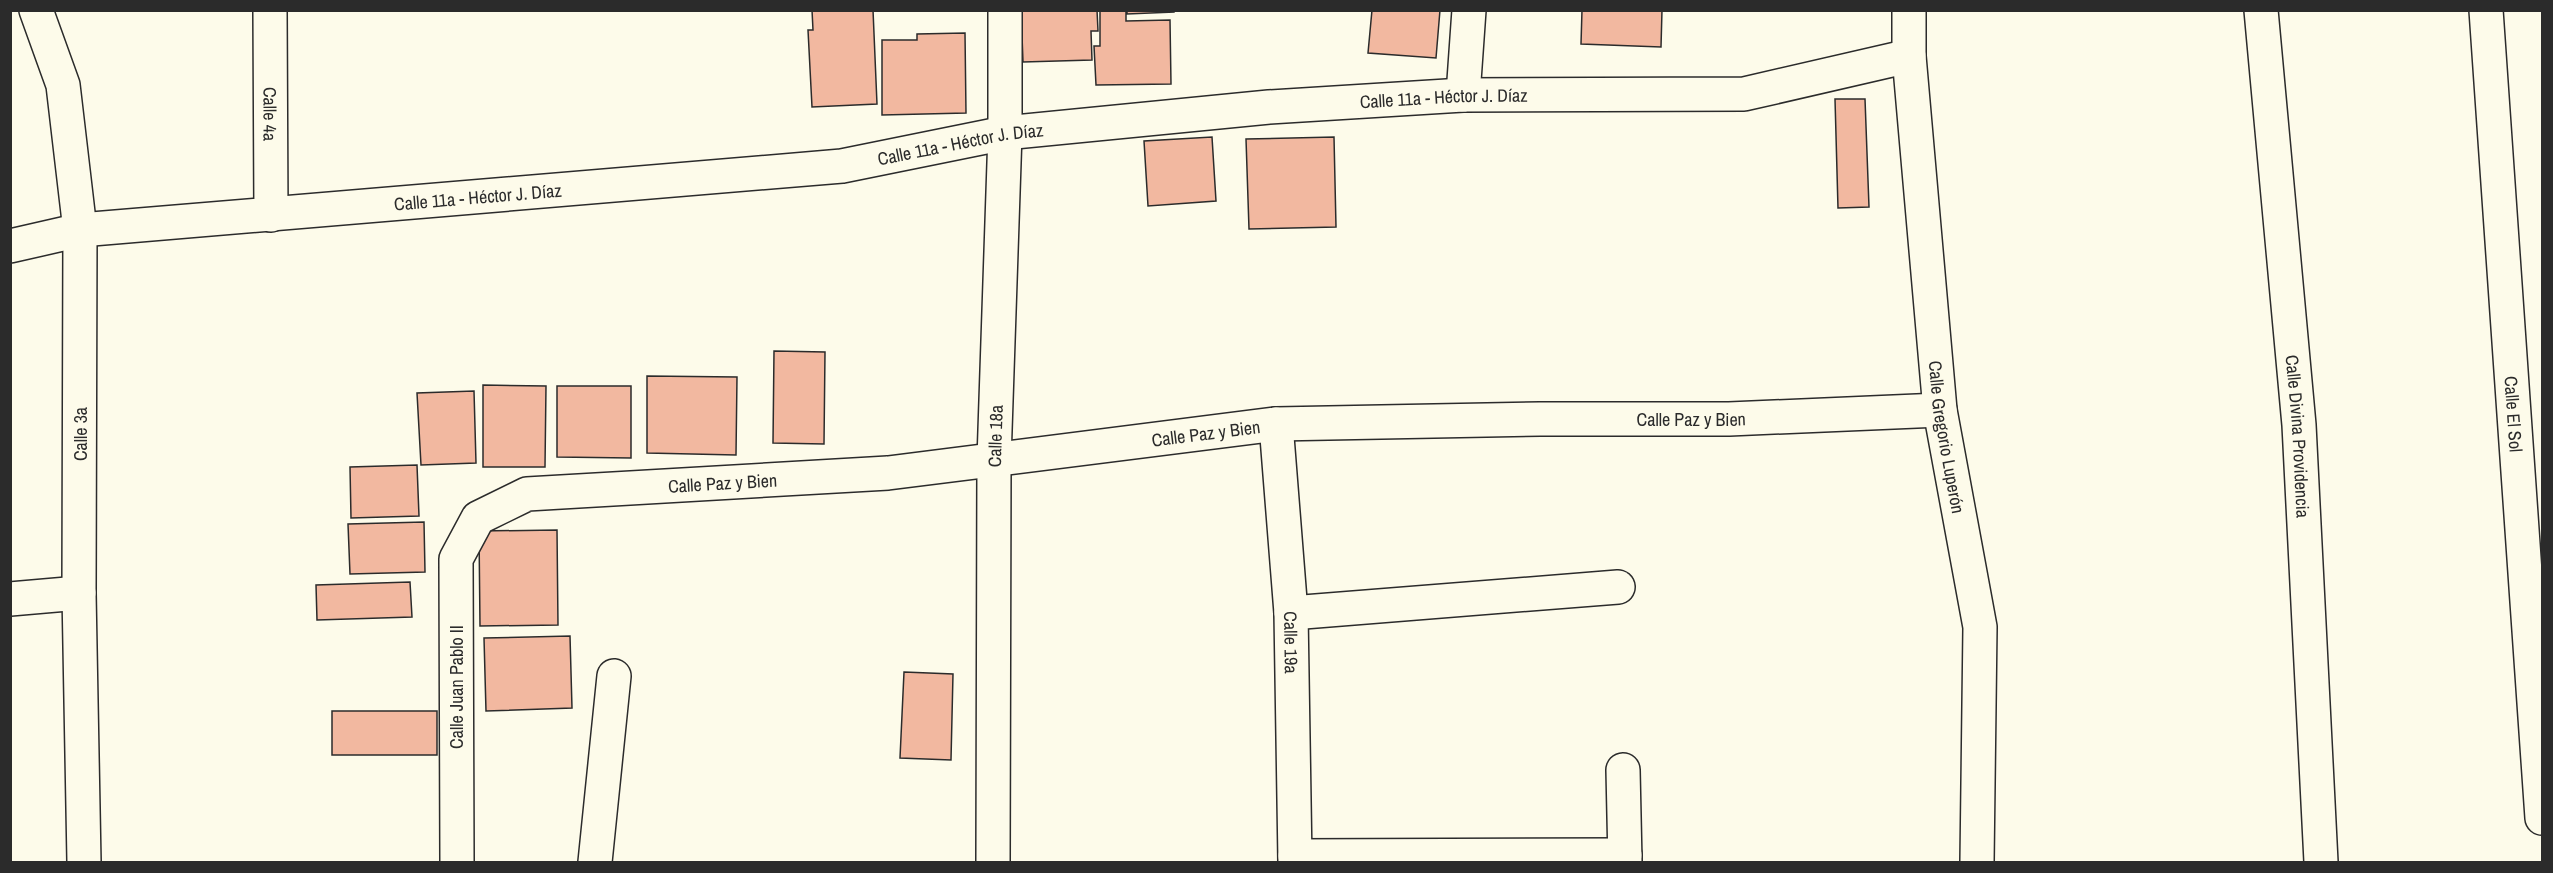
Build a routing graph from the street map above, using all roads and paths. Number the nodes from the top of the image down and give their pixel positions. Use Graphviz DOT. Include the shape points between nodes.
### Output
graph roads {
  1 [pos="36,10"];
  2 [pos="270,10"];
  3 [pos="1005,10"];
  4 [pos="1469,10"];
  5 [pos="1909,10"];
  6 [pos="2261,10"];
  7 [pos="2486,10"];
  8 [pos="1909,56"];
  9 [pos="1463,95"];
  10 [pos="1005,133"];
  11 [pos="271,215"];
  12 [pos="80,230"];
  13 [pos="10,246"];
  14 [pos="1940,410"];
  15 [pos="1276,424"];
  16 [pos="994,460"];
  17 [pos="478,518"];
  18 [pos="1618,587"];
  19 [pos="79,593"];
  20 [pos="10,599"];
  21 [pos="1291,613"];
  22 [pos="614,676"];
  23 [pos="1623,770"];
  24 [pos="2542,818"];
  25 [pos="1295,859"];
  26 [pos="1624,859"];
  27 [pos="84,862"];
  28 [pos="457,862"];
  29 [pos="595,862"];
  30 [pos="993,862"];
  31 [pos="1977,862"];
  32 [pos="2321,862"];
  1 -- 12 [label="street, Calle 3a" via="63,84"];
  2 -- 11 [label="street, Calle 4a"];
  3 -- 10 [label="street, Calle 18a"];
  4 -- 9 [label="street"];
  5 -- 8 [label="street, Calle Gregorio Luperón"];
  6 -- 32 [label="street, Calle Divina Providencia" via="2299,425"];
  7 -- 24 [label="street, Calle El Sol"];
  8 -- 9 [label="street, Calle 11a - Héctor J. Díaz" via="1744,94"];
  8 -- 14 [label="street, Calle Gregorio Luperón"];
  9 -- 10 [label="street, Calle 11a - Héctor J. Díaz" via="1269,107"];
  10 -- 11 [label="street, Calle 11a - Héctor J. Díaz" via="842,165"];
  10 -- 16 [label="street, Calle 18a"];
  11 -- 12 [label="street, Calle 11a - Héctor J. Díaz"];
  12 -- 13 [label="street, Calle 11a - Héctor J. Díaz"];
  12 -- 19 [label="street, Calle 3a"];
  14 -- 15 [label="street, Calle Paz y Bien" via="1729,419"];
  14 -- 31 [label="street, Calle Gregorio Luperón" via="1980,627"];
  15 -- 16 [label="street, Calle Paz y Bien"];
  15 -- 21 [label="street, Calle 19a"];
  16 -- 17 [label="street, Calle Paz y Bien" via="888,473 527,494"];
  16 -- 30 [label="street, Calle 18a"];
  17 -- 28 [label="street, Calle Juan Pablo II" via="456,558"];
  18 -- 21 [label="street"];
  19 -- 20 [label="street"];
  19 -- 27 [label="street, Calle 3a"];
  21 -- 25 [label="street, Calle 19a"];
  22 -- 29 [label="street"];
  23 -- 26 [label="street"];
  25 -- 26 [label="street"];
}
